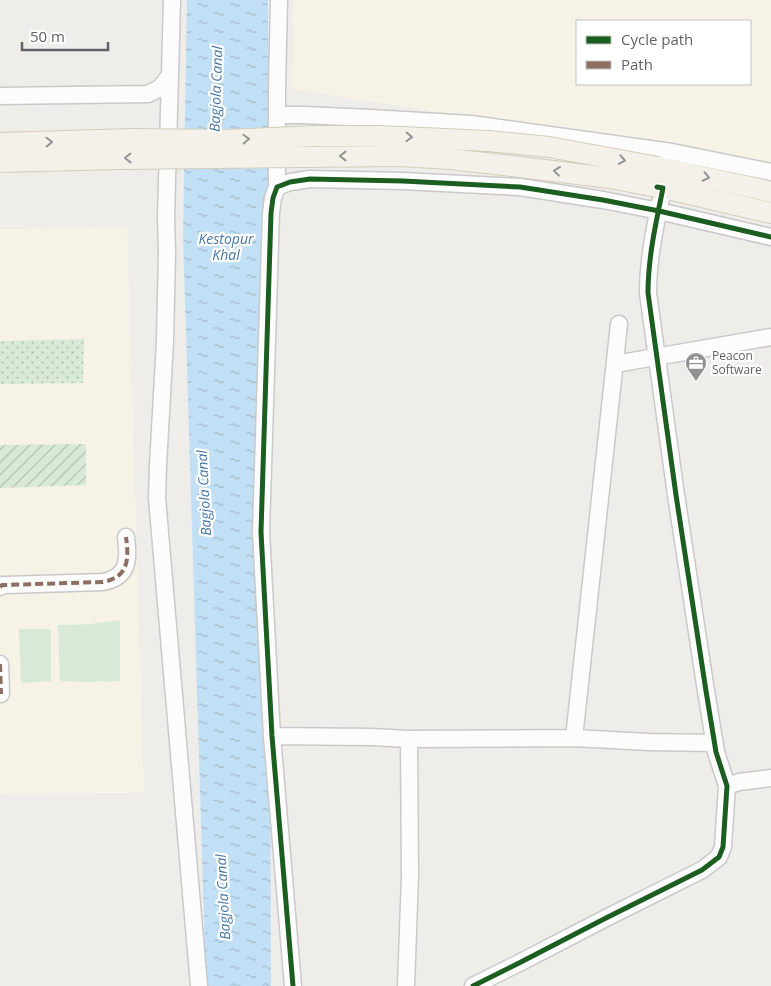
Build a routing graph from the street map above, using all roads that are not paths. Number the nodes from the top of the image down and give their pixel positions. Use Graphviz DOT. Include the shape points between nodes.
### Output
graph roads {
  1 [pos="172,0"];
  2 [pos="279,0"];
  3 [pos="170,76"];
  4 [pos="0,96"];
  5 [pos="277,115"];
  6 [pos="0,143"];
  7 [pos="0,162"];
  8 [pos="771,172"];
  9 [pos="660,181"];
  10 [pos="277,187"];
  11 [pos="771,192"];
  12 [pos="659,211"];
  13 [pos="771,213"];
  14 [pos="771,237"];
  15 [pos="619,324"];
  16 [pos="771,337"];
  17 [pos="656,357"];
  18 [pos="615,364"];
  19 [pos="126,537"];
  20 [pos="0,587"];
  21 [pos="0,664"];
  22 [pos="1,694"];
  23 [pos="272,736"];
  24 [pos="574,738"];
  25 [pos="409,739"];
  26 [pos="715,742"];
  27 [pos="771,778"];
  28 [pos="726,786"];
  29 [pos="199,986"];
  30 [pos="293,986"];
  31 [pos="406,986"];
  32 [pos="473,986"];
  1 -- 3 [label="street"];
  2 -- 5 [label="street"];
  3 -- 4 [label="street" via="160,88 148,94"];
  3 -- 29 [label="street" via="166,342 158,498"];
  5 -- 8 [label="street" via="471,124 672,152"];
  5 -- 10 [label="street"];
  6 -- 9 [label="main road, one-way, bridge" via="315,136 489,140 618,159"];
  9 -- 7 [label="main road, one-way, bridge" via="401,156"];
  9 -- 11 [label="main road, one-way"];
  9 -- 12 [label="street"];
  9 -- 13 [label="main road"];
  10 -- 12 [label="street" via="310,179 520,187"];
  10 -- 23 [label="street" via="271,213 261,532"];
  12 -- 14 [label="street"];
  12 -- 17 [label="street" via="651,248 648,293"];
  15 -- 18 [label="street"];
  16 -- 17 [label="street"];
  17 -- 18 [label="street"];
  17 -- 26 [label="street"];
  18 -- 24 [label="street"];
  19 -- 20 [label="street" via="126,567 110,581"];
  21 -- 22 [label="street"];
  23 -- 25 [label="street"];
  23 -- 30 [label="street"];
  24 -- 25 [label="street"];
  24 -- 26 [label="street"];
  25 -- 31 [label="street" via="410,876"];
  26 -- 28 [label="street"];
  27 -- 28 [label="street"];
  28 -- 32 [label="street" via="719,858 702,870"];
}
